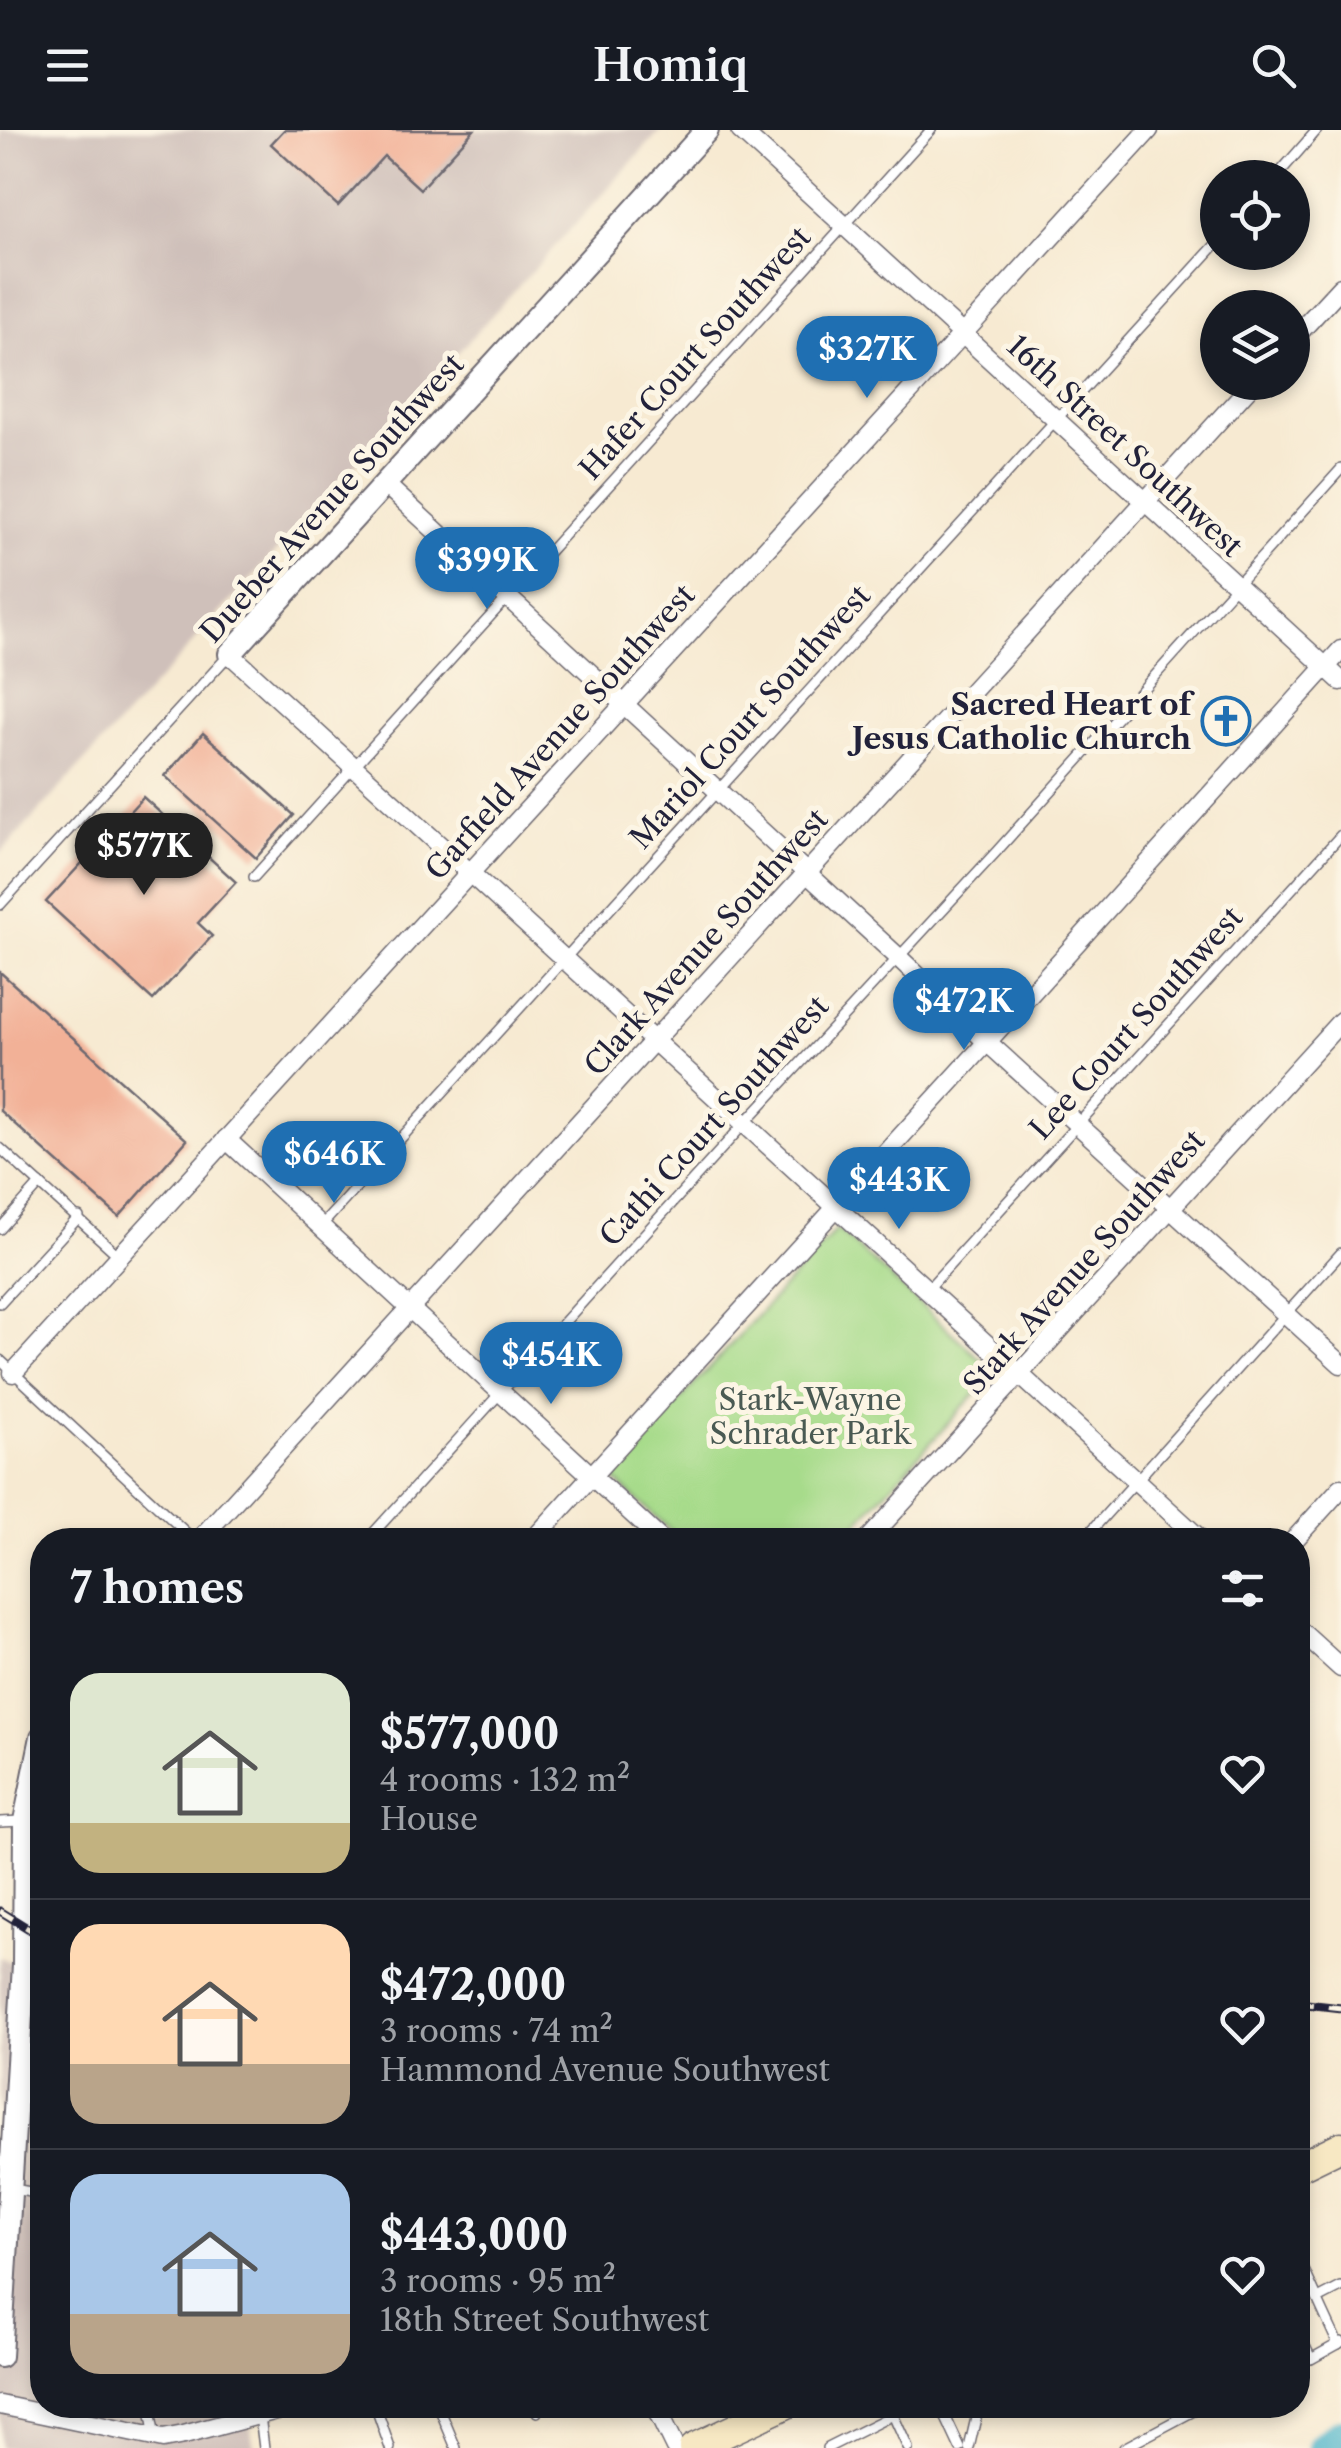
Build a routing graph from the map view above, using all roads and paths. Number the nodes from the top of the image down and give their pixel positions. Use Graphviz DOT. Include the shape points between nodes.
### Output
graph roads {
  1 [pos="707,130"];
  2 [pos="740,130"];
  3 [pos="931,130"];
  4 [pos="1148,130"];
  5 [pos="1317,130"];
  6 [pos="1291,160"];
  7 [pos="844,226"];
  8 [pos="1200,262"];
  9 [pos="1341,288"];
  10 [pos="1310,321"];
  11 [pos="961,333"];
  12 [pos="1238,400"];
  13 [pos="1056,420"];
  14 [pos="1341,470"];
  15 [pos="384,484"];
  16 [pos="1145,502"];
  17 [pos="1236,585"];
  18 [pos="508,598"];
  19 [pos="1341,650"];
  20 [pos="230,654"];
  21 [pos="1326,667"];
  22 [pos="1341,681"];
  23 [pos="622,704"];
  24 [pos="354,766"];
  25 [pos="715,791"];
  26 [pos="1341,835"];
  27 [pos="470,872"];
  28 [pos="806,873"];
  29 [pos="254,877"];
  30 [pos="0,905"];
  31 [pos="898,957"];
  32 [pos="563,959"];
  33 [pos="1341,1021"];
  34 [pos="653,1042"];
  35 [pos="987,1042"];
  36 [pos="744,1124"];
  37 [pos="1077,1125"];
  38 [pos="226,1140"];
  39 [pos="1,1150"];
  40 [pos="40,1184"];
  41 [pos="836,1207"];
  42 [pos="1169,1208"];
  43 [pos="79,1218"];
  44 [pos="321,1226"];
  45 [pos="0,1229"];
  46 [pos="1341,1253"];
  47 [pos="120,1256"];
  48 [pos="927,1290"];
  49 [pos="0,1303"];
  50 [pos="410,1309"];
  51 [pos="1285,1314"];
  52 [pos="1341,1364"];
  53 [pos="7,1366"];
  54 [pos="1020,1374"];
  55 [pos="500,1393"];
  56 [pos="591,1476"];
  57 [pos="1136,1480"];
  58 [pos="1338,1498"];
  59 [pos="183,1528"];
  60 [pos="207,1528"];
  61 [pos="378,1528"];
  62 [pos="544,1528"];
  63 [pos="648,1528"];
  64 [pos="879,1528"];
  65 [pos="1094,1528"];
  66 [pos="1188,1528"];
  67 [pos="1307,1528"];
  68 [pos="1310,1639"];
  69 [pos="1341,1668"];
  70 [pos="30,1797"];
  71 [pos="0,1822"];
  72 [pos="25,1822"];
  73 [pos="1339,2153"];
  74 [pos="1310,2163"];
  75 [pos="11,2189"];
  76 [pos="30,2192"];
  77 [pos="1310,2282"];
  78 [pos="1341,2287"];
  79 [pos="1318,2299"];
  80 [pos="1340,2343"];
  81 [pos="0,2356"];
  82 [pos="1310,2356"];
  83 [pos="0,2405"];
  84 [pos="30,2408"];
  85 [pos="78,2418"];
  86 [pos="152,2418"];
  87 [pos="249,2418"];
  88 [pos="260,2418"];
  89 [pos="380,2418"];
  90 [pos="443,2418"];
  91 [pos="661,2418"];
  92 [pos="757,2418"];
  93 [pos="878,2418"];
  94 [pos="895,2418"];
  95 [pos="946,2418"];
  96 [pos="976,2418"];
  97 [pos="1181,2418"];
  98 [pos="156,2438"];
  99 [pos="264,2448"];
  100 [pos="390,2448"];
  101 [pos="456,2448"];
  102 [pos="676,2448"];
  103 [pos="693,2448"];
  104 [pos="827,2448"];
  105 [pos="908,2448"];
  106 [pos="960,2448"];
  107 [pos="968,2448"];
  108 [pos="1124,2448"];
  1 -- 15 [label="street, Dueber Avenue Southwest"];
  2 -- 7 [label="street, 16th Street Southwest"];
  3 -- 7 [label="lane, Hafer Court Southwest"];
  4 -- 11 [label="street, Garfield Avenue Southwest"];
  5 -- 6 [label="lane"];
  7 -- 11 [label="street, 16th Street Southwest"];
  7 -- 18 [label="lane, Hafer Court Southwest"];
  8 -- 13 [label="lane, Mariol Court Southwest"];
  9 -- 10 [label="street"];
  11 -- 13 [label="street, 16th Street Southwest"];
  11 -- 23 [label="street, Garfield Avenue Southwest"];
  12 -- 16 [label="street, Clark Avenue Southwest"];
  13 -- 16 [label="street, 16th Street Southwest"];
  13 -- 25 [label="lane, Mariol Court Southwest"];
  14 -- 17 [label="lane, Cathi Court Southwest"];
  15 -- 18 [label="street"];
  15 -- 20 [label="street, Dueber Avenue Southwest"];
  16 -- 17 [label="street, 16th Street Southwest"];
  16 -- 28 [label="street, Clark Avenue Southwest"];
  17 -- 21 [label="street, 16th Street Southwest"];
  17 -- 31 [label="lane, Cathi Court Southwest"];
  18 -- 23 [label="street"];
  18 -- 24 [label="lane, Hafer Court Southwest"];
  19 -- 21 [label="street"];
  20 -- 24 [label="street"];
  20 -- 30 [label="lane, Dueber Avenue Southwest"];
  21 -- 22 [label="street, 16th Street Southwest"];
  21 -- 35 [label="street"];
  23 -- 25 [label="street"];
  23 -- 27 [label="street, Garfield Avenue Southwest"];
  24 -- 27 [label="street"];
  24 -- 29 [label="lane, Hafer Court Southwest"];
  25 -- 28 [label="street"];
  25 -- 32 [label="lane, Mariol Court Southwest"];
  26 -- 37 [label="lane, Lee Court Southwest"];
  27 -- 32 [label="street"];
  27 -- 38 [label="street, Garfield Avenue Southwest"];
  28 -- 31 [label="street"];
  28 -- 34 [label="street, Clark Avenue Southwest"];
  31 -- 35 [label="street"];
  31 -- 36 [label="lane, Cathi Court Southwest"];
  32 -- 34 [label="street"];
  32 -- 44 [label="lane, Mariol Court Southwest"];
  33 -- 42 [label="street, Stark Avenue Southwest"];
  34 -- 36 [label="street"];
  34 -- 50 [label="street, Clark Avenue Southwest"];
  35 -- 37 [label="street"];
  35 -- 41 [label="street"];
  36 -- 41 [label="street"];
  36 -- 55 [label="lane, Cathi Court Southwest"];
  37 -- 42 [label="street"];
  37 -- 48 [label="lane, Lee Court Southwest"];
  38 -- 44 [label="street"];
  38 -- 47 [label="street, Garfield Avenue Southwest"];
  39 -- 40 [label="lane"];
  40 -- 43 [label="lane"];
  40 -- 45 [label="lane"];
  41 -- 48 [label="street"];
  41 -- 56 [label="street"];
  42 -- 51 [label="street"];
  42 -- 54 [label="street, Stark Avenue Southwest"];
  43 -- 47 [label="lane"];
  43 -- 49 [label="lane"];
  44 -- 50 [label="street"];
  46 -- 51 [label="lane"];
  47 -- 53 [label="street, Garfield Avenue Southwest"];
  48 -- 54 [label="street"];
  50 -- 55 [label="street"];
  50 -- 60 [label="street, Clark Avenue Southwest"];
  51 -- 52 [label="street"];
  51 -- 57 [label="lane"];
  53 -- 59 [label="lane"];
  54 -- 57 [label="street"];
  54 -- 64 [label="street, Stark Avenue Southwest"];
  55 -- 56 [label="street"];
  55 -- 61 [label="lane, Cathi Court Southwest"];
  56 -- 62 [label="street"];
  56 -- 63 [label="street"];
  57 -- 65 [label="lane"];
  57 -- 66 [label="street"];
  58 -- 67 [label="street"];
  68 -- 69 [label="street"];
  70 -- 72 [label="street"];
  71 -- 72 [label="lane"];
  72 -- 75 [label="street"];
  73 -- 74 [label="main road"];
  75 -- 76 [label="lane"];
  75 -- 81 [label="street"];
  77 -- 79 [label="lane"];
  78 -- 79 [label="lane"];
  79 -- 80 [label="lane"];
  80 -- 82 [label="lane"];
  83 -- 84 [label="street"];
  85 -- 98 [label="street"];
  86 -- 98 [label="lane"];
  87 -- 98 [label="street"];
  88 -- 99 [label="lane"];
  89 -- 100 [label="lane"];
  90 -- 101 [label="lane"];
  91 -- 102 [label="street"];
  92 -- 103 [label="main road"];
  93 -- 104 [label="lane"];
  94 -- 105 [label="lane"];
  95 -- 106 [label="lane"];
  96 -- 107 [label="lane"];
  97 -- 108 [label="lane"];
}
